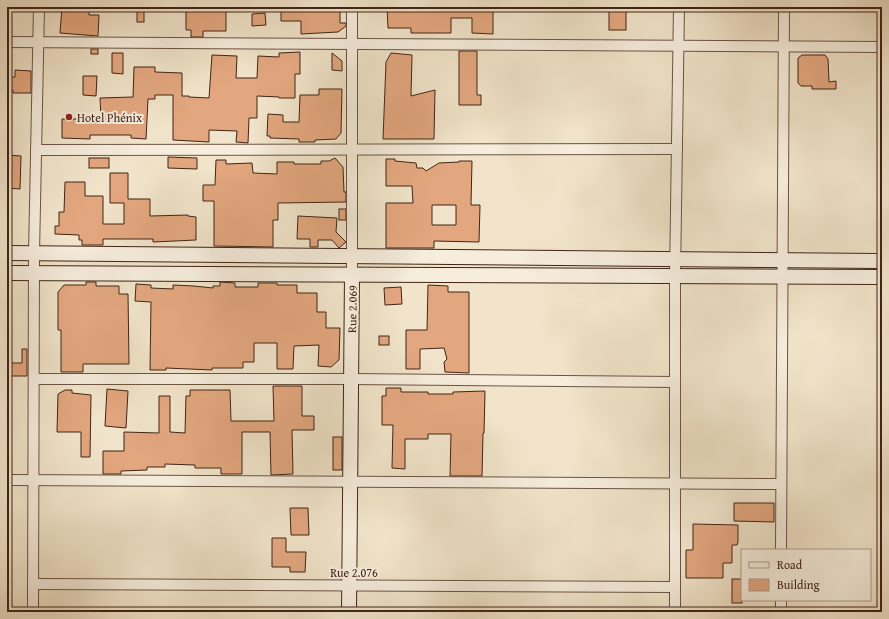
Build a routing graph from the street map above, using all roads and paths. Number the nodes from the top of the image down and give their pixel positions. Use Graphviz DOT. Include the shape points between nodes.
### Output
graph roads {
  1 [pos="39,7"];
  2 [pos="352,7"];
  3 [pos="679,7"];
  4 [pos="784,7"];
  5 [pos="7,42"];
  6 [pos="38,42"];
  7 [pos="352,44"];
  8 [pos="678,46"];
  9 [pos="784,46"];
  10 [pos="882,46"];
  11 [pos="352,149"];
  12 [pos="677,149"];
  13 [pos="36,150"];
  14 [pos="7,253"];
  15 [pos="34,253"];
  16 [pos="353,256"];
  17 [pos="676,259"];
  18 [pos="783,260"];
  19 [pos="882,261"];
  20 [pos="7,273"];
  21 [pos="35,273"];
  22 [pos="352,275"];
  23 [pos="675,277"];
  24 [pos="782,277"];
  25 [pos="882,277"];
  26 [pos="34,379"];
  27 [pos="352,379"];
  28 [pos="675,382"];
  29 [pos="7,480"];
  30 [pos="34,480"];
  31 [pos="351,482"];
  32 [pos="675,484"];
  33 [pos="781,484"];
  34 [pos="781,549"];
  35 [pos="33,584"];
  36 [pos="350,585"];
  37 [pos="675,587"];
  38 [pos="781,601"];
  39 [pos="33,612"];
  40 [pos="349,612"];
  41 [pos="675,612"];
  42 [pos="781,612"];
  1 -- 6 [label="street"];
  2 -- 7 [label="street, Rue 2.069"];
  3 -- 8 [label="street"];
  4 -- 9 [label="street"];
  5 -- 6 [label="street"];
  6 -- 7 [label="street"];
  6 -- 13 [label="street"];
  7 -- 8 [label="street"];
  7 -- 11 [label="street, Rue 2.069"];
  8 -- 9 [label="street"];
  8 -- 12 [label="street"];
  9 -- 10 [label="street"];
  9 -- 18 [label="street"];
  11 -- 12 [label="street"];
  11 -- 13 [label="street"];
  11 -- 16 [label="street, Rue 2.069"];
  12 -- 17 [label="street"];
  13 -- 15 [label="street"];
  14 -- 15 [label="street"];
  15 -- 16 [label="street"];
  15 -- 21 [label="street"];
  16 -- 17 [label="street"];
  16 -- 22 [label="street, Rue 2.069"];
  17 -- 18 [label="street"];
  17 -- 23 [label="street"];
  18 -- 19 [label="street"];
  18 -- 24 [label="street"];
  20 -- 21 [label="street"];
  21 -- 22 [label="street"];
  21 -- 26 [label="street"];
  22 -- 23 [label="street"];
  22 -- 27 [label="street, Rue 2.069"];
  23 -- 24 [label="street"];
  23 -- 28 [label="street"];
  24 -- 25 [label="street"];
  24 -- 33 [label="street"];
  26 -- 27 [label="street"];
  26 -- 30 [label="street"];
  27 -- 28 [label="street"];
  27 -- 31 [label="street, Rue 2.069"];
  28 -- 32 [label="street"];
  29 -- 30 [label="street"];
  30 -- 31 [label="street"];
  30 -- 35 [label="street"];
  31 -- 32 [label="street"];
  31 -- 36 [label="street, Rue 2.069"];
  32 -- 33 [label="street"];
  32 -- 37 [label="street"];
  33 -- 34 [label="street"];
  35 -- 36 [label="street, Rue 2.076"];
  35 -- 39 [label="street"];
  36 -- 37 [label="street, Rue 2.076"];
  36 -- 40 [label="street, Rue 2.069"];
  37 -- 41 [label="street"];
  38 -- 42 [label="street"];
}
